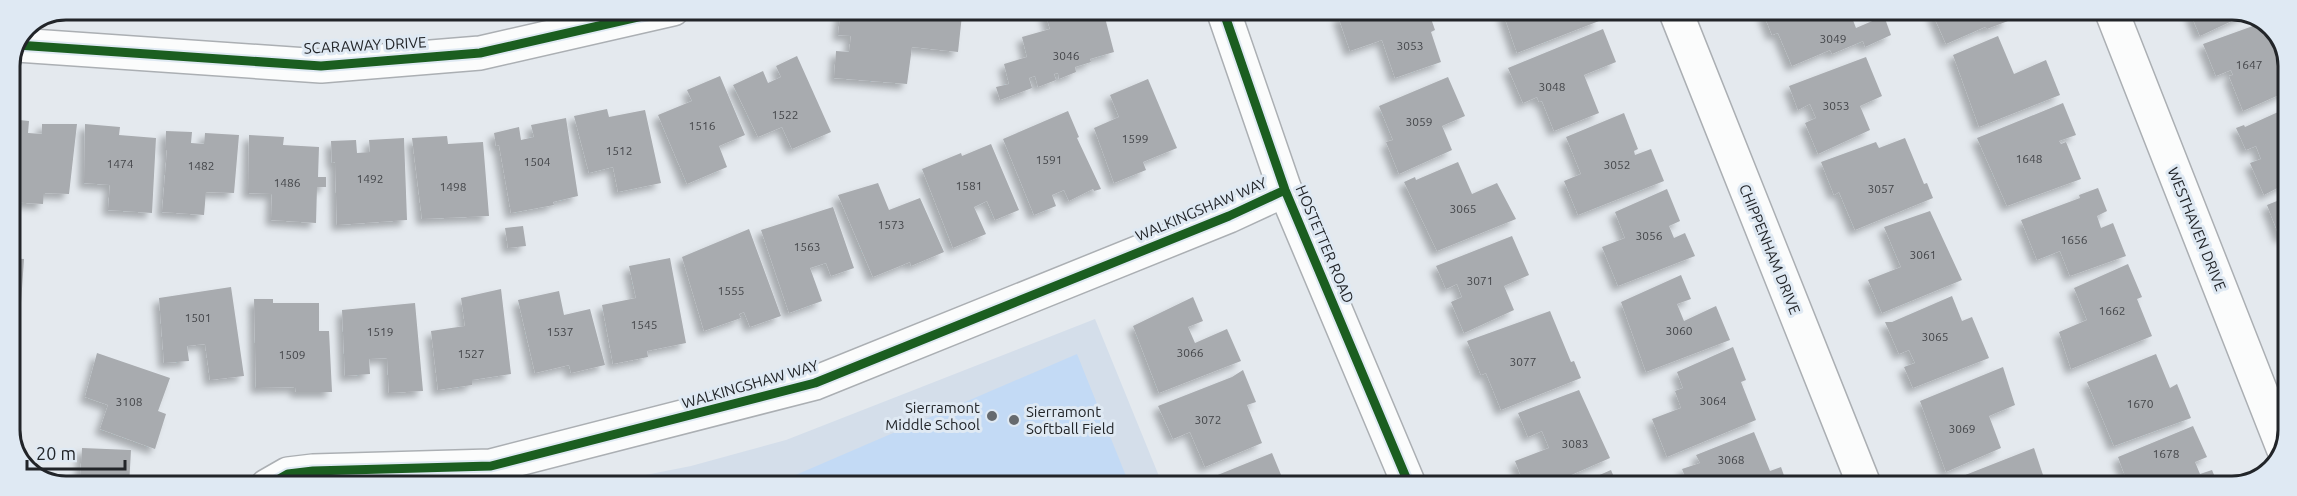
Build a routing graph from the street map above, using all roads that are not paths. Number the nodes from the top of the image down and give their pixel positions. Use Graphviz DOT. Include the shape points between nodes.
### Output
graph roads {
  1 [pos="625,20"];
  2 [pos="1226,20"];
  3 [pos="1680,20"];
  4 [pos="2115,20"];
  5 [pos="24,46"];
  6 [pos="1285,190"];
  7 [pos="2278,434"];
  8 [pos="283,477"];
  9 [pos="1406,477"];
  10 [pos="1862,477"];
  1 -- 5 [label="street, SCARAWAY DRIVE" via="480,53 321,66"];
  2 -- 6 [label="street, HOSTETTER ROAD"];
  3 -- 10 [label="street, CHIPPENHAM DRIVE"];
  4 -- 7 [label="street, WESTHAVEN DRIVE"];
  6 -- 8 [label="street, WALKINGSHAW WAY" via="815,383 491,466 313,471"];
  6 -- 9 [label="street, HOSTETTER ROAD"];
}
